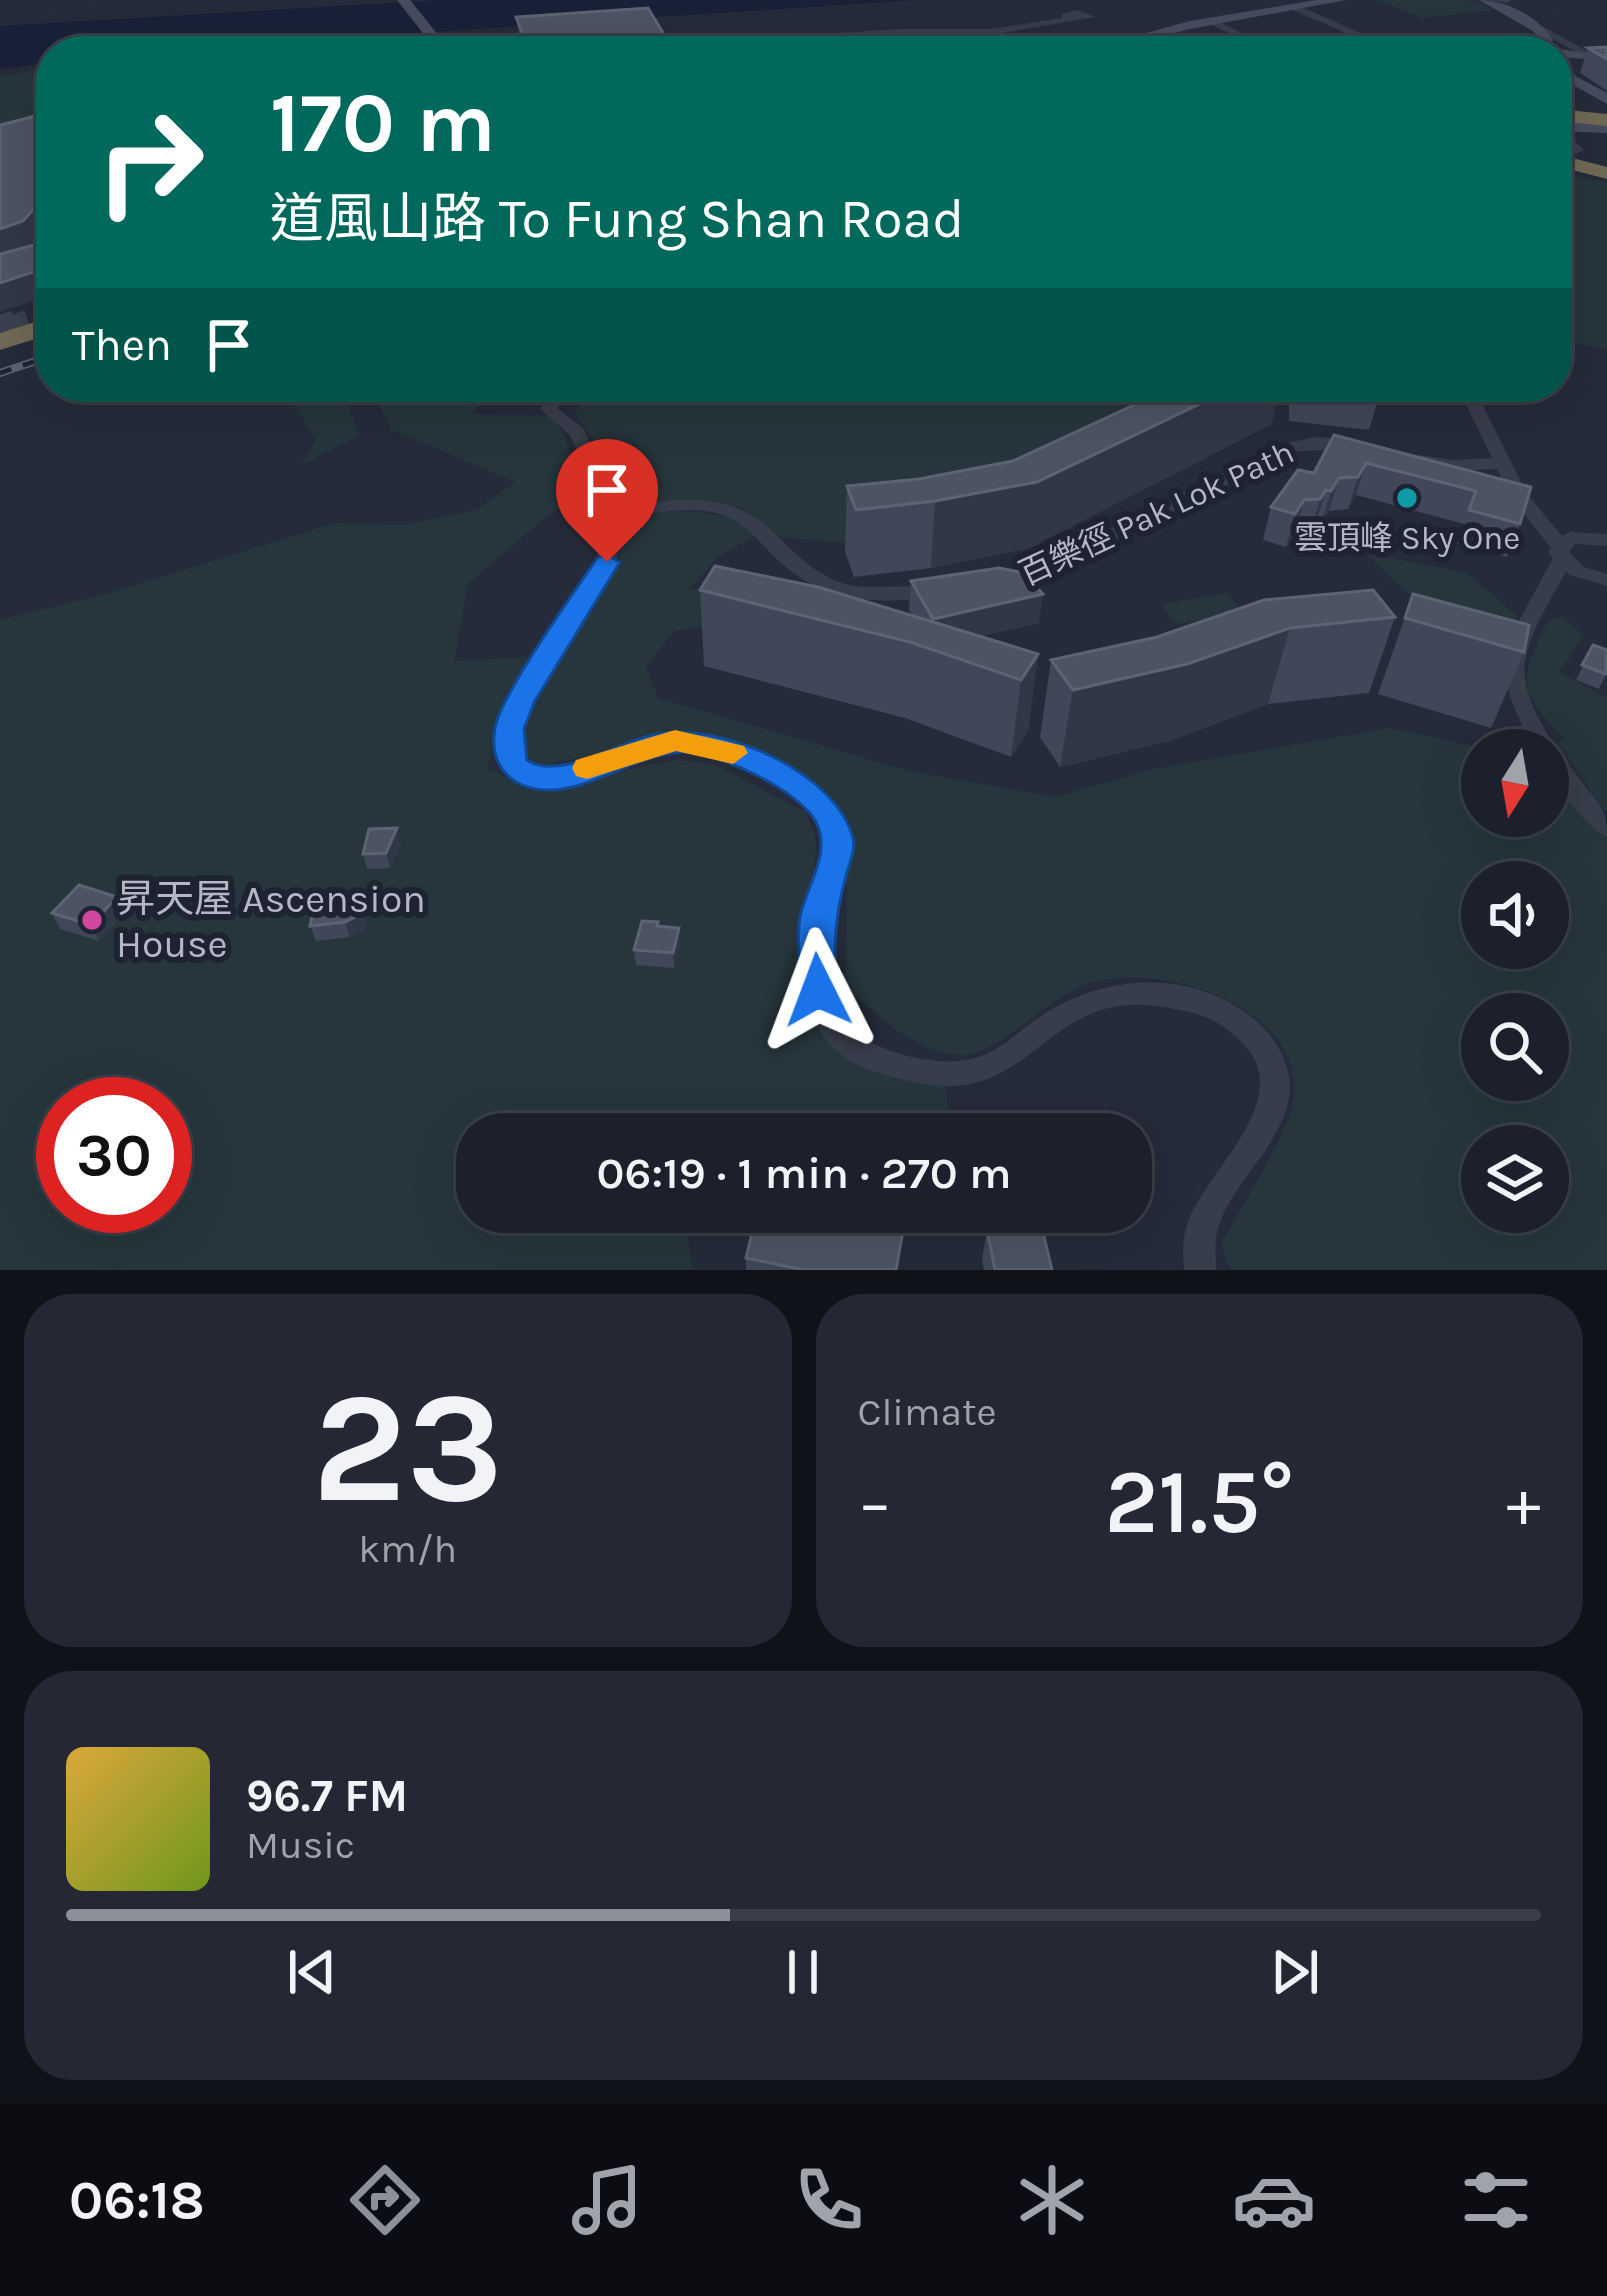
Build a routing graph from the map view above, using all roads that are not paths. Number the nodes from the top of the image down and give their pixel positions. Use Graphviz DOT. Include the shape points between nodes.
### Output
graph roads {
  1 [pos="388,0"];
  2 [pos="403,0"];
  3 [pos="1340,0"];
  4 [pos="1498,1"];
  5 [pos="1301,6"];
  6 [pos="1072,19"];
  7 [pos="1210,21"];
  8 [pos="1539,28"];
  9 [pos="926,35"];
  10 [pos="417,36"];
  11 [pos="420,36"];
  12 [pos="837,36"];
  13 [pos="1168,36"];
  14 [pos="1242,36"];
  15 [pos="1366,36"];
  16 [pos="1543,36"];
  17 [pos="1554,36"];
  18 [pos="1572,46"];
  19 [pos="1572,54"];
  20 [pos="1588,55"];
  21 [pos="1607,66"];
  22 [pos="1572,78"];
  23 [pos="1606,97"];
  24 [pos="1607,131"];
  25 [pos="1572,136"];
  26 [pos="1572,146"];
  27 [pos="1607,170"];
  28 [pos="36,331"];
  29 [pos="0,342"];
  30 [pos="554,402"];
  31 [pos="1473,402"];
  32 [pos="1502,463"];
  33 [pos="1514,482"];
  34 [pos="622,513"];
  35 [pos="1580,536"];
  36 [pos="1607,540"];
  37 [pos="1560,552"];
  38 [pos="1607,580"];
  39 [pos="982,585"];
  40 [pos="953,589"];
  41 [pos="1548,592"];
  42 [pos="1607,828"];
  43 [pos="1200,1270"];
  1 -- 10 [label="street"];
  2 -- 11 [label="street"];
  3 -- 5 [label="street"];
  4 -- 8 [label="street"];
  5 -- 7 [label="street"];
  5 -- 15 [label="street"];
  6 -- 9 [label="street"];
  7 -- 13 [label="street"];
  7 -- 14 [label="street"];
  8 -- 16 [label="street"];
  8 -- 17 [label="street"];
  9 -- 12 [label="street"];
  18 -- 20 [label="street"];
  19 -- 20 [label="street"];
  20 -- 21 [label="street"];
  22 -- 23 [label="street"];
  24 -- 25 [label="highway"];
  26 -- 27 [label="highway"];
  28 -- 29 [label="highway"];
  30 -- 34 [label="street" via="548,409 580,435"];
  31 -- 32 [label="street"];
  32 -- 33 [label="street"];
  32 -- 39 [label="street, 百樂徑 Pak Lok Path" via="1453,465 1329,442 1287,448 1063,560"];
  33 -- 35 [label="street"];
  33 -- 37 [label="street"];
  34 -- 40 [label="street" via="684,506 736,513 806,575 846,592"];
  34 -- 43 [label="street" via="607,562 511,720 514,768 554,779 656,744 691,741 809,792 839,844 816,919 822,1011 836,1034 872,1055 964,1074 1078,1005 1135,992 1188,999 1231,1018 1269,1056 1274,1090 1266,1119 1208,1214"];
  35 -- 36 [label="street"];
  35 -- 37 [label="street"];
  37 -- 38 [label="street" via="1577,571"];
  37 -- 41 [label="street"];
  38 -- 41 [label="street"];
  41 -- 42 [label="street" via="1515,656 1516,686 1570,784"];
}
